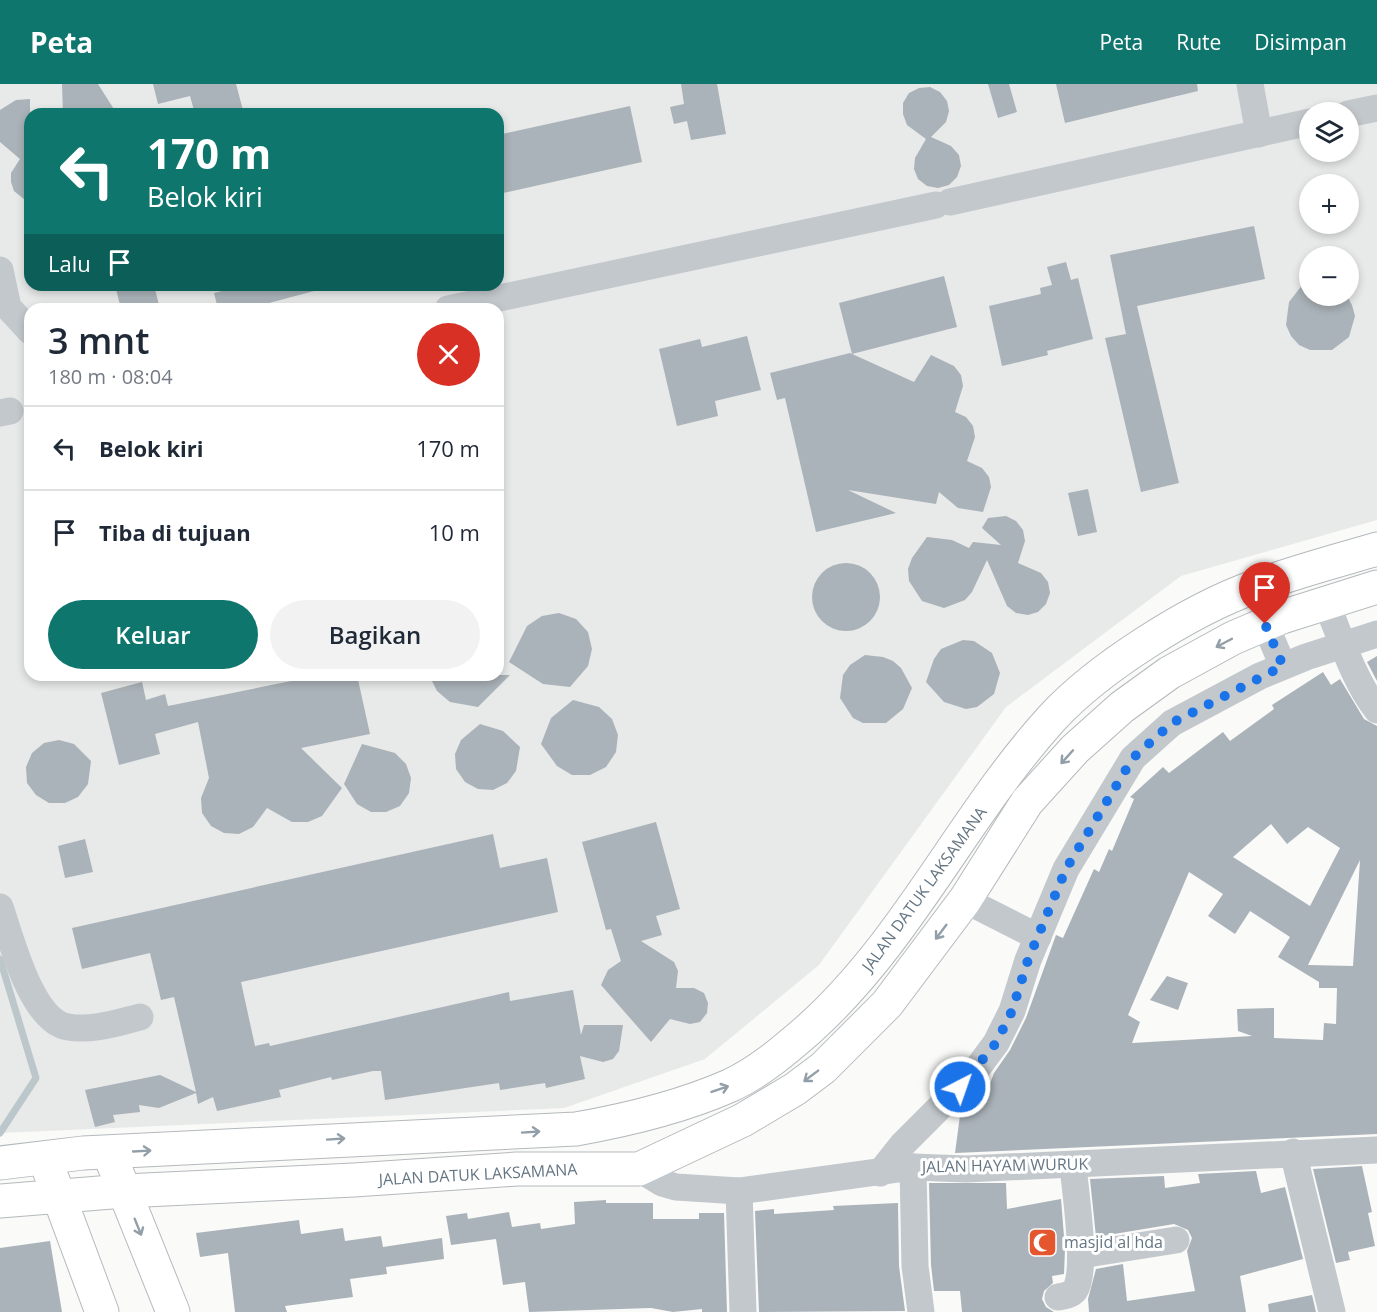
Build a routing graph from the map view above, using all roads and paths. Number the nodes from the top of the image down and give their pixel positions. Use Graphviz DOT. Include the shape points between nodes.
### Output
graph roads {
  1 [pos="1250,84"];
  2 [pos="1377,108"];
  3 [pos="1359,112"];
  4 [pos="1299,125"];
  5 [pos="1258,134"];
  6 [pos="0,270"];
  7 [pos="476,303"];
  8 [pos="24,325"];
  9 [pos="1377,549"];
  10 [pos="1377,587"];
  11 [pos="1326,602"];
  12 [pos="1265,624"];
  13 [pos="1377,634"];
  14 [pos="1343,645"];
  15 [pos="1283,666"];
  16 [pos="1377,710"];
  17 [pos="965,900"];
  18 [pos="0,907"];
  19 [pos="1038,937"];
  20 [pos="140,1017"];
  21 [pos="1377,1150"];
  22 [pos="1293,1152"];
  23 [pos="109,1153"];
  24 [pos="45,1160"];
  25 [pos="0,1163"];
  26 [pos="1073,1165"];
  27 [pos="913,1167"];
  28 [pos="639,1170"];
  29 [pos="880,1173"];
  30 [pos="124,1191"];
  31 [pos="740,1191"];
  32 [pos="61,1198"];
  33 [pos="0,1202"];
  34 [pos="1176,1240"];
  35 [pos="1081,1255"];
  36 [pos="1058,1297"];
  37 [pos="102,1312"];
  38 [pos="172,1312"];
  39 [pos="743,1312"];
  40 [pos="921,1312"];
  41 [pos="1332,1312"];
  1 -- 5 [label="street"];
  2 -- 3 [label="street"];
  4 -- 5 [label="street"];
  5 -- 7 [label="street"];
  6 -- 8 [label="street" via="8,307"];
  23 -- 9 [label="main road, JALAN DATUK LAKSAMANA, one-way" via="576,1129 615,1122 730,1085 785,1051 843,999 889,943 997,786 1039,734 1053,717 1116,663 1169,628 1252,587"];
  10 -- 11 [label="main road, JALAN DATUK LAKSAMANA"];
  11 -- 12 [label="main road, JALAN DATUK LAKSAMANA"];
  11 -- 14 [label="street"];
  12 -- 15 [label="street"];
  12 -- 17 [label="main road, JALAN DATUK LAKSAMANA, one-way" via="1168,673 1075,749 1027,802"];
  13 -- 14 [label="street"];
  14 -- 15 [label="street"];
  14 -- 16 [label="street"];
  15 -- 19 [label="street" via="1172,723 1133,758 1066,869"];
  17 -- 19 [label="street"];
  17 -- 28 [label="main road, JALAN DATUK LAKSAMANA, one-way" via="887,1004 823,1068 743,1120"];
  18 -- 20 [label="street" via="27,983 49,1019 65,1027 92,1028"];
  19 -- 29 [label="street" via="1012,1011 996,1043 973,1074 903,1144"];
  21 -- 22 [label="street, JALAN HAYAM WURUK"];
  22 -- 26 [label="street, JALAN HAYAM WURUK" via="1233,1159"];
  22 -- 41 [label="street"];
  23 -- 24 [label="main road, JALAN DATUK LAKSAMANA"];
  23 -- 30 [label="main road"];
  24 -- 25 [label="main road, JALAN DATUK LAKSAMANA"];
  24 -- 32 [label="main road"];
  26 -- 27 [label="street, JALAN HAYAM WURUK"];
  26 -- 35 [label="street"];
  27 -- 29 [label="street, JALAN HAYAM WURUK"];
  27 -- 40 [label="street" via="915,1266"];
  28 -- 30 [label="main road, JALAN DATUK LAKSAMANA" via="517,1169"];
  28 -- 31 [label="street, JALAN HAYAM WURUK" via="676,1187"];
  29 -- 31 [label="street, JALAN HAYAM WURUK"];
  30 -- 32 [label="main road, JALAN DATUK LAKSAMANA"];
  30 -- 38 [label="main road, one-way"];
  31 -- 39 [label="street"];
  32 -- 33 [label="main road, JALAN DATUK LAKSAMANA"];
  32 -- 37 [label="main road"];
  34 -- 35 [label="street"];
  35 -- 36 [label="street" via="1076,1288 1071,1294"];
}
